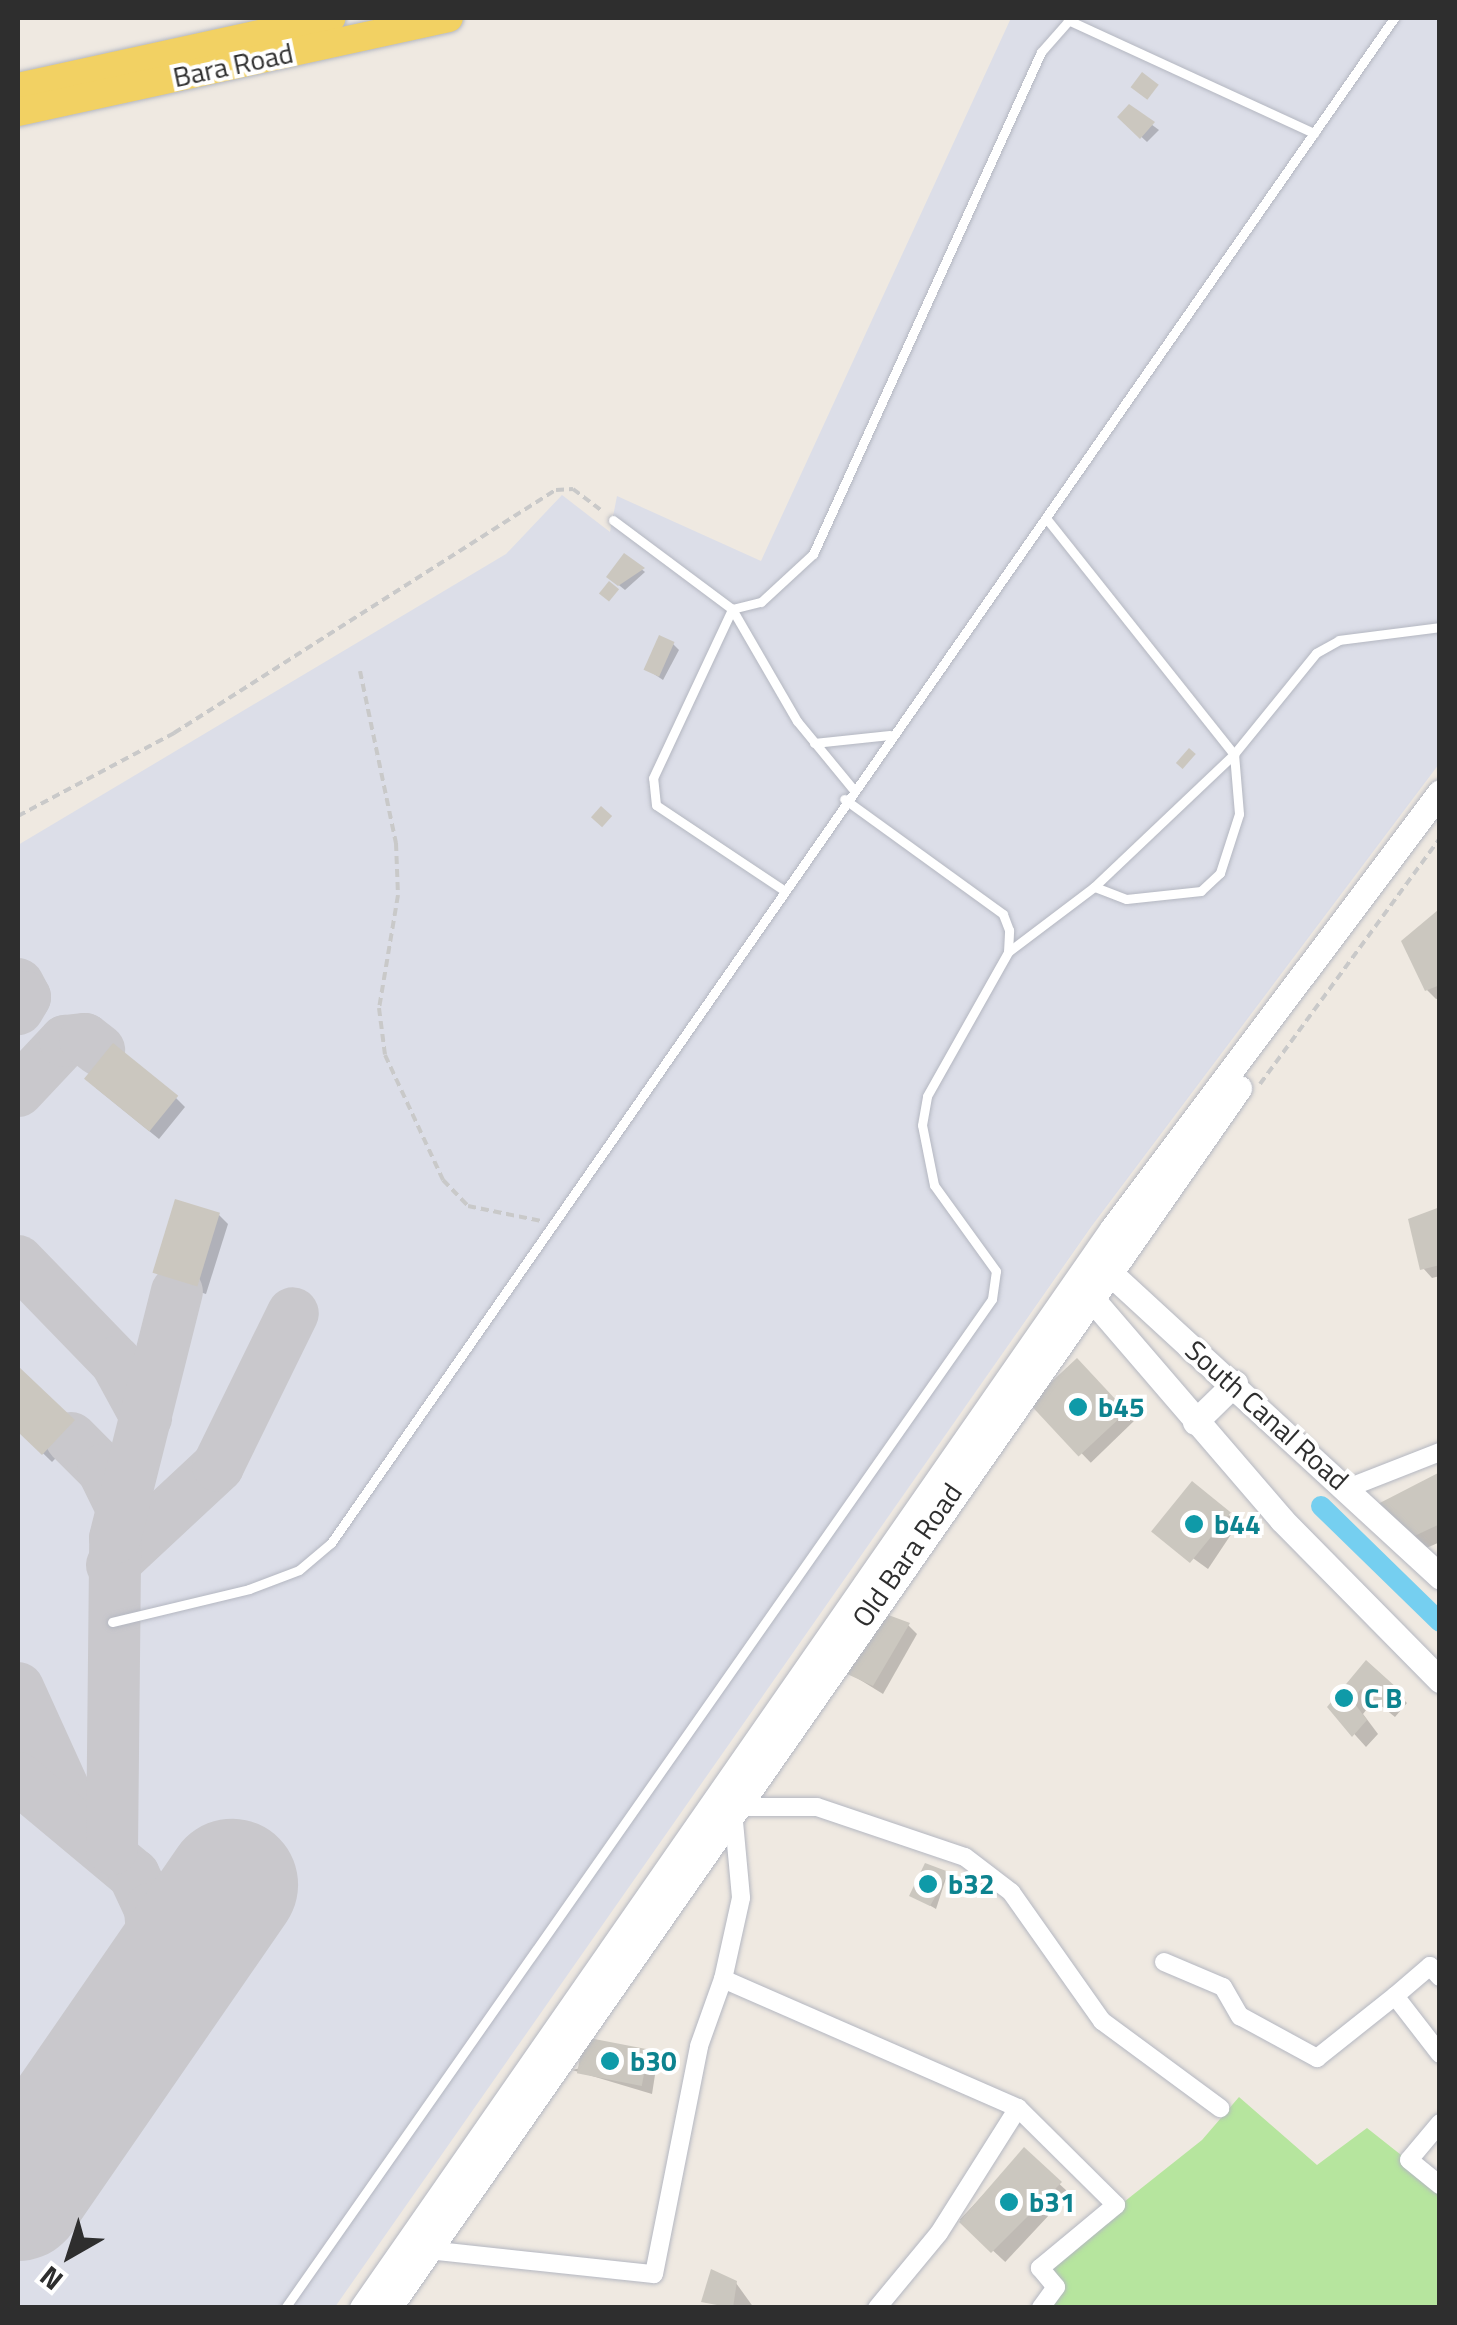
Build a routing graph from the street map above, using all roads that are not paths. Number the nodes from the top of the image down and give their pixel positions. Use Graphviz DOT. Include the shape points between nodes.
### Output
graph roads {
  1 [pos="332,18"];
  2 [pos="450,18"];
  3 [pos="1394,18"];
  4 [pos="1070,19"];
  5 [pos="18,87"];
  6 [pos="18,112"];
  7 [pos="1314,133"];
  8 [pos="1046,518"];
  9 [pos="613,520"];
  10 [pos="732,608"];
  11 [pos="1440,627"];
  12 [pos="890,735"];
  13 [pos="814,742"];
  14 [pos="1234,754"];
  15 [pos="852,788"];
  16 [pos="1440,792"];
  17 [pos="844,799"];
  18 [pos="1440,813"];
  19 [pos="1094,888"];
  20 [pos="782,889"];
  21 [pos="1008,952"];
  22 [pos="1099,1264"];
  23 [pos="1082,1288"];
  24 [pos="1235,1382"];
  25 [pos="1195,1422"];
  26 [pos="1440,1452"];
  27 [pos="1348,1488"];
  28 [pos="1440,1576"];
  29 [pos="112,1622"];
  30 [pos="825,1658"];
  31 [pos="1440,1680"];
  32 [pos="734,1809"];
  33 [pos="1164,1962"];
  34 [pos="1440,1978"];
  35 [pos="723,1979"];
  36 [pos="1396,1996"];
  37 [pos="1440,2054"];
  38 [pos="1018,2108"];
  39 [pos="1220,2108"];
  40 [pos="1440,2123"];
  41 [pos="493,2135"];
  42 [pos="1440,2185"];
  43 [pos="428,2250"];
  44 [pos="285,2308"];
  45 [pos="362,2308"];
  46 [pos="389,2308"];
  47 [pos="877,2308"];
  48 [pos="1040,2308"];
  1 -- 5 [label="main road"];
  2 -- 6 [label="main road, Bara Road"];
  3 -- 7 [label="lane"];
  4 -- 7 [label="lane"];
  4 -- 10 [label="lane" via="1041,52 813,554 761,602"];
  7 -- 8 [label="lane"];
  8 -- 12 [label="lane"];
  8 -- 14 [label="lane"];
  9 -- 10 [label="lane"];
  10 -- 13 [label="lane"];
  10 -- 20 [label="lane" via="668,736 651,796"];
  11 -- 14 [label="lane" via="1339,640 1316,652"];
  12 -- 13 [label="lane"];
  12 -- 15 [label="lane"];
  13 -- 15 [label="lane"];
  14 -- 19 [label="lane"];
  14 -- 19 [label="lane" via="1239,814 1220,873 1201,891 1126,899"];
  15 -- 17 [label="lane"];
  16 -- 22 [label="main road"];
  17 -- 20 [label="lane"];
  17 -- 21 [label="lane" via="1002,914"];
  18 -- 22 [label="main road, Old Bara Road"];
  19 -- 21 [label="lane"];
  20 -- 29 [label="lane" via="331,1543 299,1570 249,1589"];
  21 -- 44 [label="lane" via="927,1096 922,1125 934,1185 996,1270 977,1331"];
  22 -- 23 [label="main road, Old Bara Road"];
  22 -- 24 [label="main road, South Canal Road"];
  23 -- 25 [label="main road"];
  23 -- 30 [label="main road, Old Bara Road"];
  24 -- 25 [label="main road"];
  24 -- 27 [label="main road, South Canal Road"];
  25 -- 31 [label="main road"];
  26 -- 27 [label="street"];
  27 -- 28 [label="main road, South Canal Road"];
  30 -- 32 [label="main road, Old Bara Road"];
  30 -- 41 [label="main road"];
  32 -- 35 [label="street" via="741,1898"];
  32 -- 39 [label="street" via="817,1807 965,1856 1010,1892 1102,2021"];
  32 -- 41 [label="main road, Old Bara Road"];
  33 -- 36 [label="street" via="1223,1987 1240,2016 1317,2058"];
  34 -- 36 [label="street" via="1430,1966"];
  35 -- 38 [label="street"];
  35 -- 43 [label="street" via="699,2046 654,2274"];
  36 -- 37 [label="street"];
  38 -- 47 [label="street" via="939,2233"];
  38 -- 48 [label="street" via="1116,2206 1040,2268 1056,2287"];
  40 -- 42 [label="street" via="1409,2160"];
  41 -- 43 [label="main road, Old Bara Road"];
  41 -- 45 [label="main road"];
  43 -- 46 [label="main road, Old Bara Road"];
}
